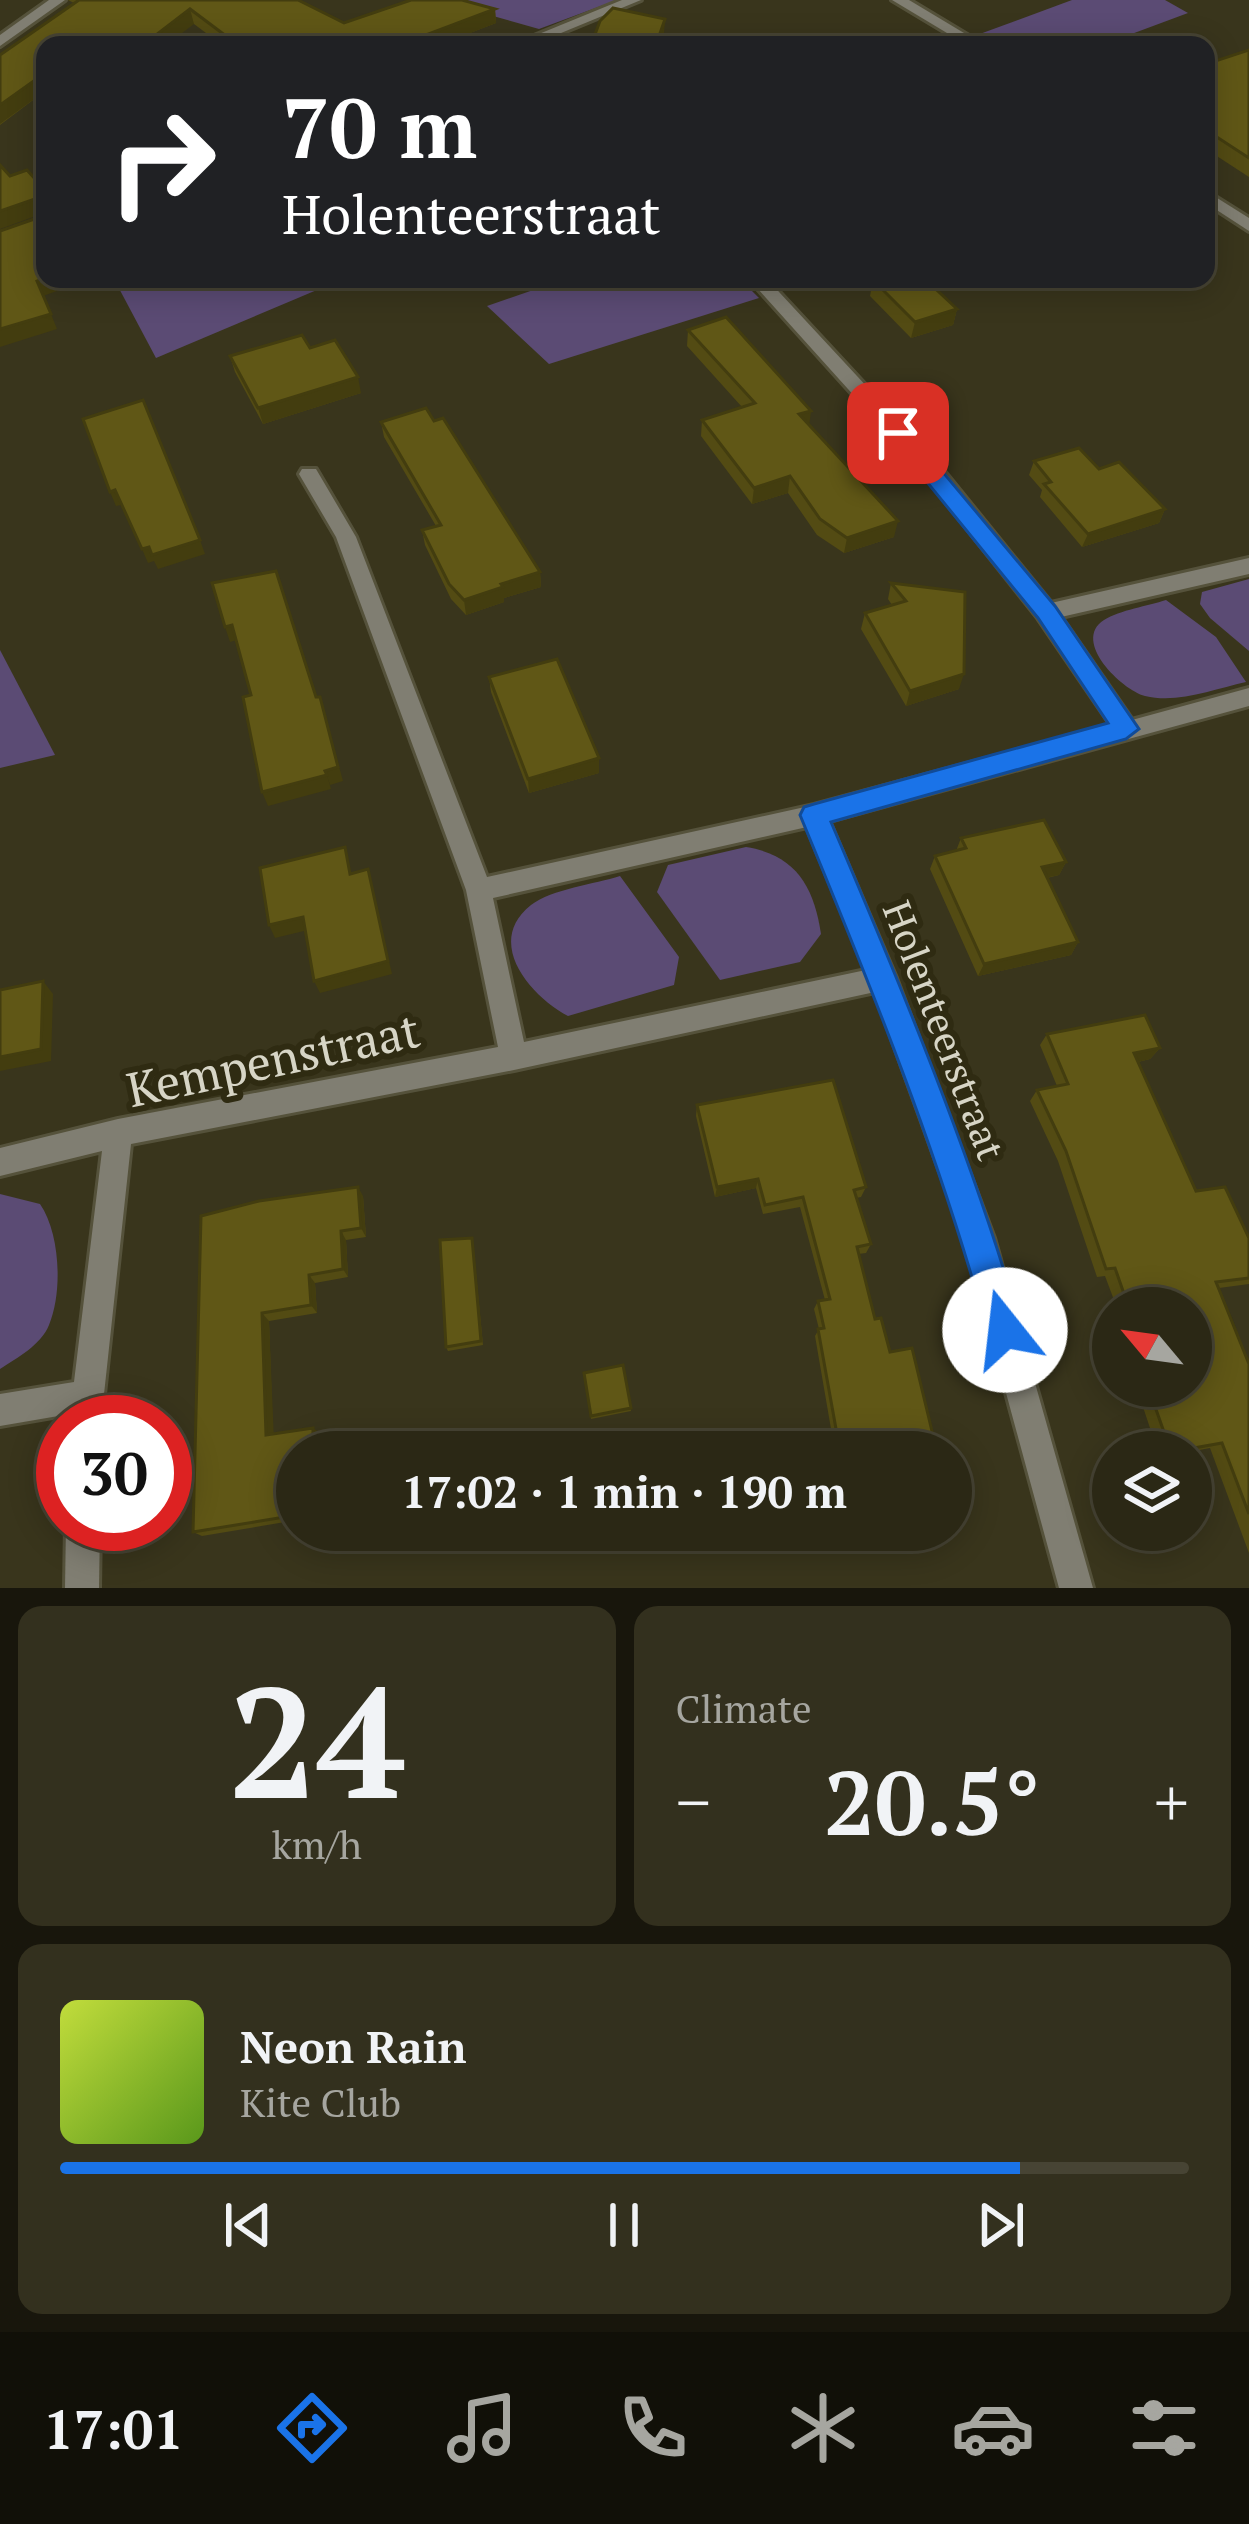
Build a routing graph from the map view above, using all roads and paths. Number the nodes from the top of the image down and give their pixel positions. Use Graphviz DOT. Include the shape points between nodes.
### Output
graph roads {
  1 [pos="58,0"];
  2 [pos="634,0"];
  3 [pos="899,0"];
  4 [pos="542,36"];
  5 [pos="961,36"];
  6 [pos="0,42"];
  7 [pos="1215,202"];
  8 [pos="1249,226"];
  9 [pos="766,288"];
  10 [pos="309,474"];
  11 [pos="1249,566"];
  12 [pos="1046,612"];
  13 [pos="1249,697"];
  14 [pos="1126,729"];
  15 [pos="814,815"];
  16 [pos="479,890"];
  17 [pos="883,979"];
  18 [pos="514,1057"];
  19 [pos="118,1133"];
  20 [pos="0,1162"];
  21 [pos="87,1395"];
  22 [pos="0,1410"];
  23 [pos="36,1410"];
  24 [pos="83,1551"];
  25 [pos="82,1588"];
  26 [pos="1076,1588"];
  1 -- 6 [label="street"];
  2 -- 4 [label="street"];
  3 -- 5 [label="street"];
  7 -- 8 [label="street"];
  9 -- 12 [label="street" via="927,464"];
  10 -- 16 [label="street" via="346,537"];
  11 -- 12 [label="street"];
  12 -- 14 [label="street"];
  13 -- 14 [label="street"];
  14 -- 15 [label="street"];
  15 -- 16 [label="street"];
  15 -- 17 [label="street, Holenteerstraat"];
  16 -- 18 [label="street"];
  17 -- 18 [label="street, Kempenstraat"];
  17 -- 26 [label="street, Holenteerstraat" via="979,1238"];
  18 -- 19 [label="street, Kempenstraat"];
  19 -- 20 [label="street"];
  19 -- 21 [label="street, Kempenstraat"];
  22 -- 23 [label="street"];
  24 -- 25 [label="street"];
}
